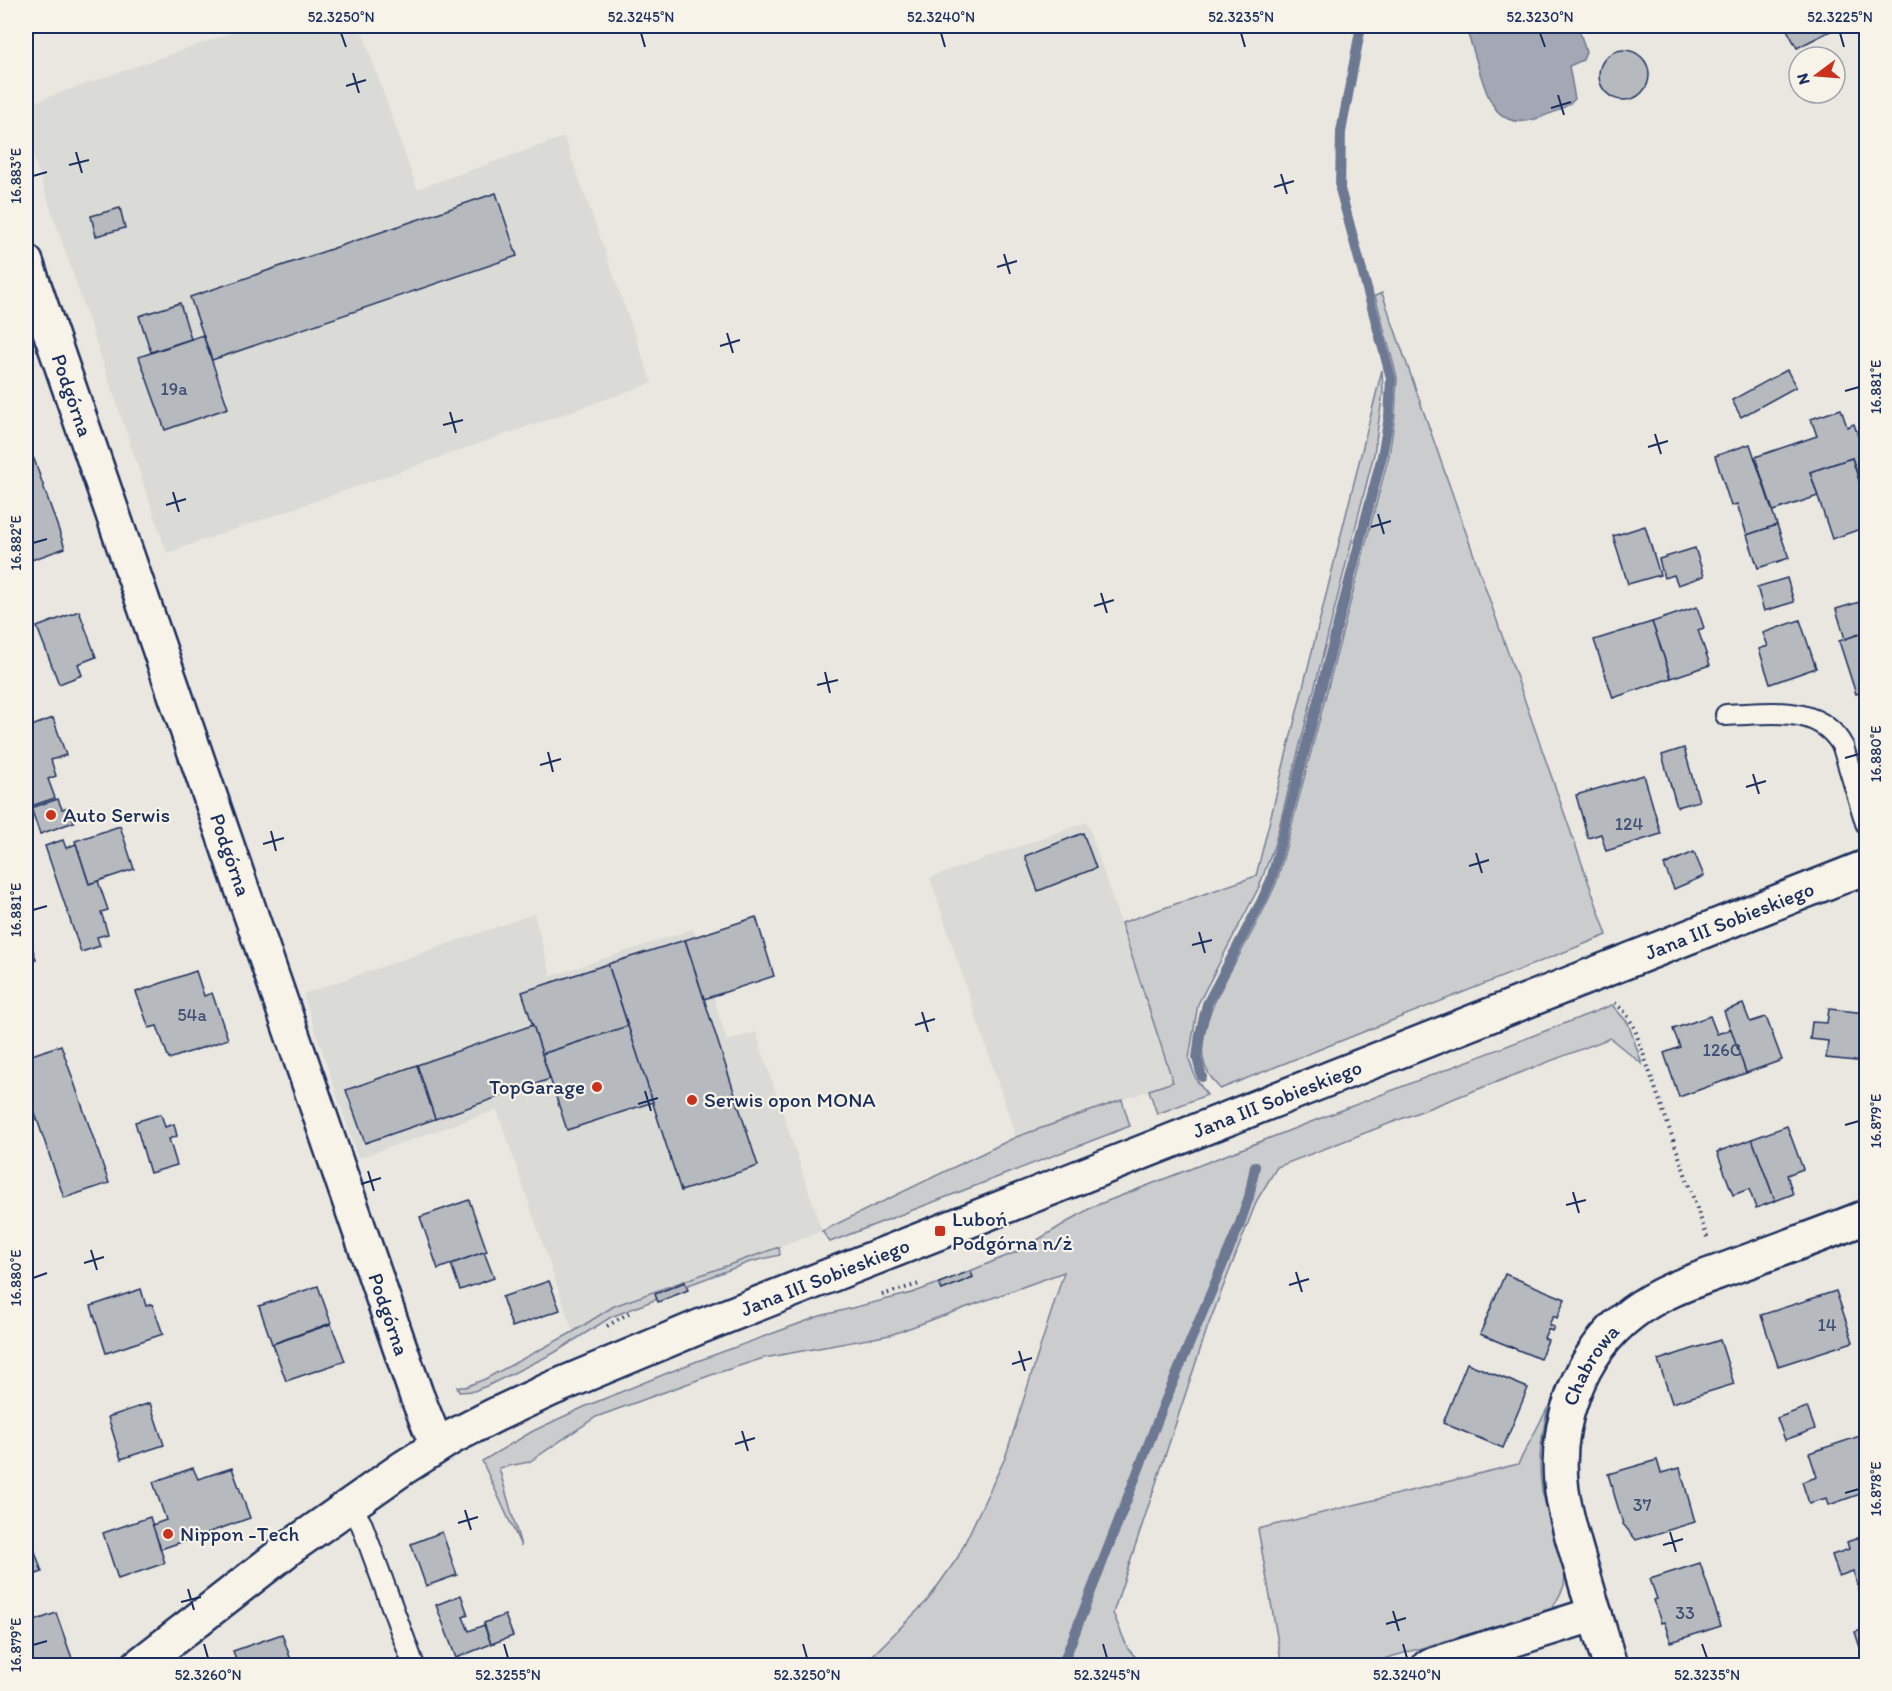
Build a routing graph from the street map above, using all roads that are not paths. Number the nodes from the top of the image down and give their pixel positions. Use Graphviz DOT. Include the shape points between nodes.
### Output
graph roads {
  1 [pos="26,262"];
  2 [pos="1726,715"];
  3 [pos="1866,823"];
  4 [pos="1866,867"];
  5 [pos="1864,1226"];
  6 [pos="437,1446"];
  7 [pos="350,1504"];
  8 [pos="1594,1614"];
  9 [pos="138,1665"];
  10 [pos="414,1665"];
  11 [pos="1429,1665"];
  12 [pos="1610,1665"];
  1 -- 6 [label="street, Podgórna" via="404,1361"];
  2 -- 3 [label="lane" via="1791,714 1829,727 1843,747"];
  4 -- 6 [label="street, Jana III Sobieskiego" via="699,1327 522,1402"];
  5 -- 8 [label="street, Chabrowa" via="1719,1272 1657,1297 1631,1313 1592,1356 1566,1415 1561,1448 1562,1490"];
  6 -- 7 [label="street, Jana III Sobieskiego"];
  7 -- 9 [label="street, Jana III Sobieskiego"];
  7 -- 10 [label="lane" via="362,1525"];
  8 -- 11 [label="street"];
  8 -- 12 [label="street, Chabrowa"];
}
